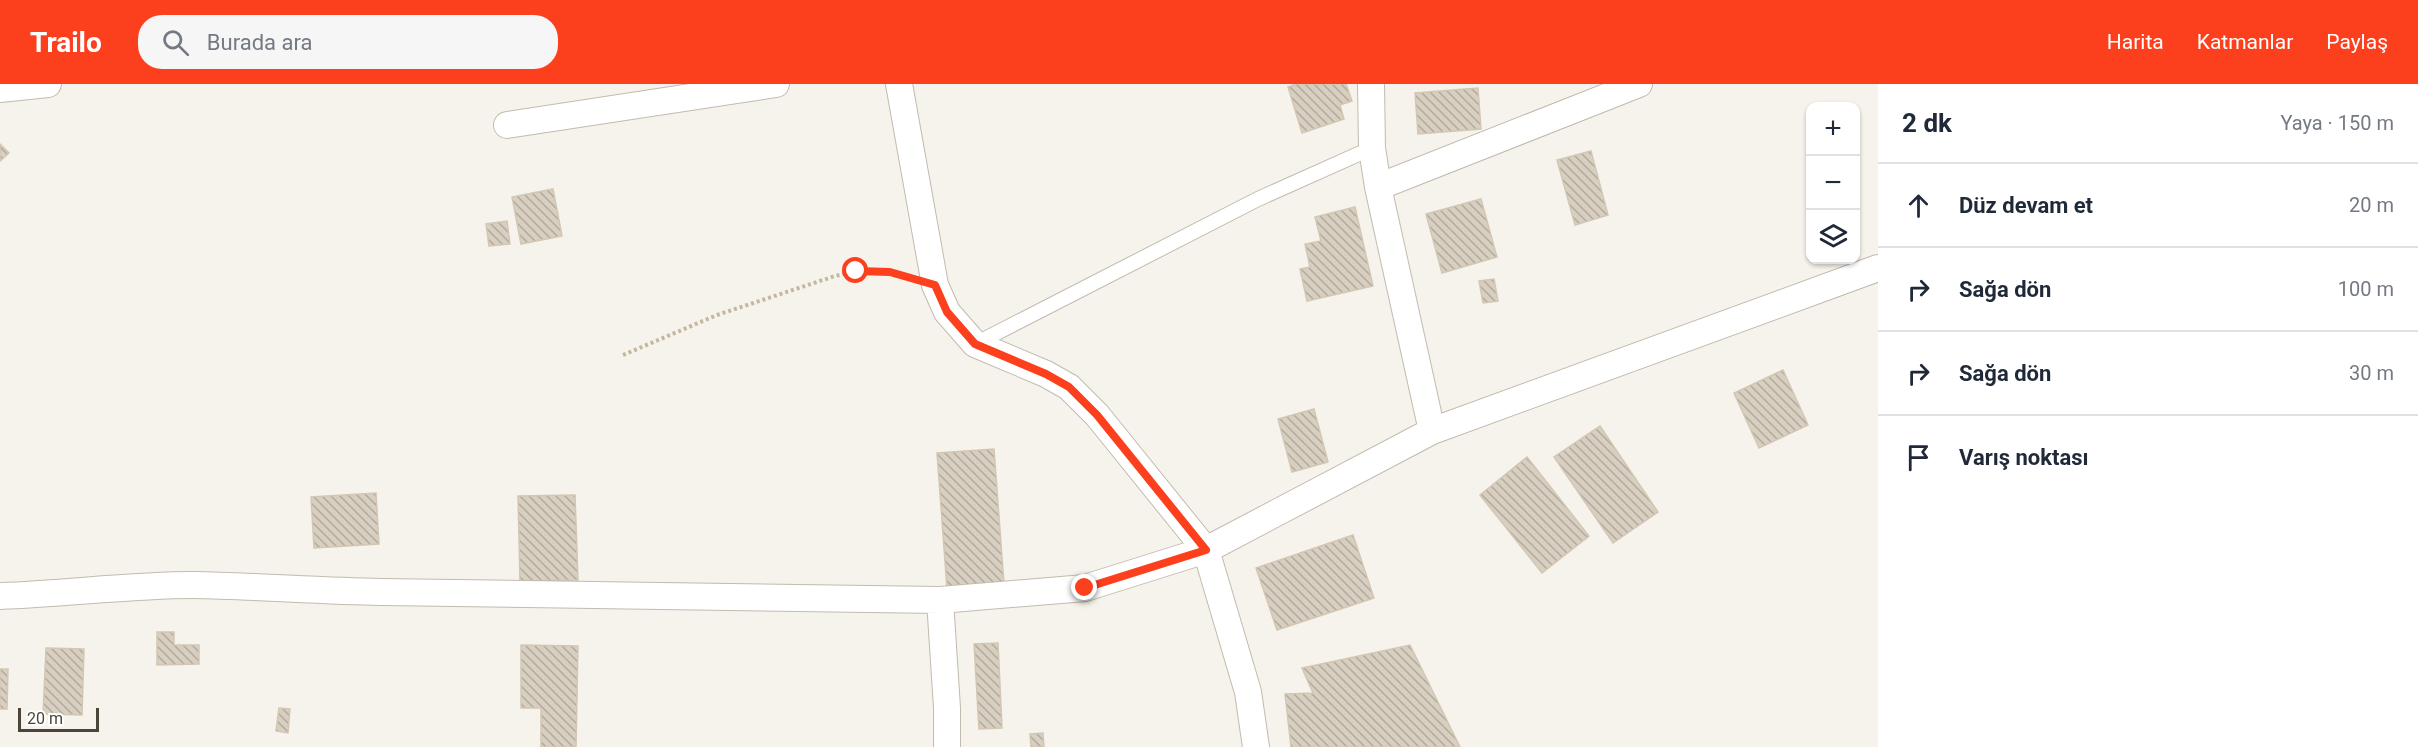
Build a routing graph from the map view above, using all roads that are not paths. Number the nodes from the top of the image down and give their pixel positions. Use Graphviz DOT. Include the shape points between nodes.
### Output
graph roads {
  1 [pos="48,84"];
  2 [pos="776,84"];
  3 [pos="899,84"];
  4 [pos="1371,84"];
  5 [pos="1639,84"];
  6 [pos="0,89"];
  7 [pos="507,125"];
  8 [pos="1372,148"];
  9 [pos="1378,187"];
  10 [pos="1878,268"];
  11 [pos="975,344"];
  12 [pos="1432,431"];
  13 [pos="1206,550"];
  14 [pos="0,596"];
  15 [pos="940,600"];
  16 [pos="946,747"];
  17 [pos="1256,747"];
  1 -- 6 [label="street"];
  2 -- 7 [label="street"];
  3 -- 11 [label="street" via="935,285 947,312"];
  4 -- 8 [label="street"];
  5 -- 9 [label="street"];
  8 -- 9 [label="street"];
  8 -- 11 [label="lane" via="1258,199"];
  9 -- 12 [label="street"];
  10 -- 12 [label="street"];
  11 -- 13 [label="street" via="1069,387 1097,415"];
  12 -- 13 [label="street"];
  13 -- 15 [label="street" via="1085,588"];
  13 -- 17 [label="street" via="1248,692"];
  14 -- 15 [label="street" via="194,585 606,597"];
  15 -- 16 [label="street"];
}
